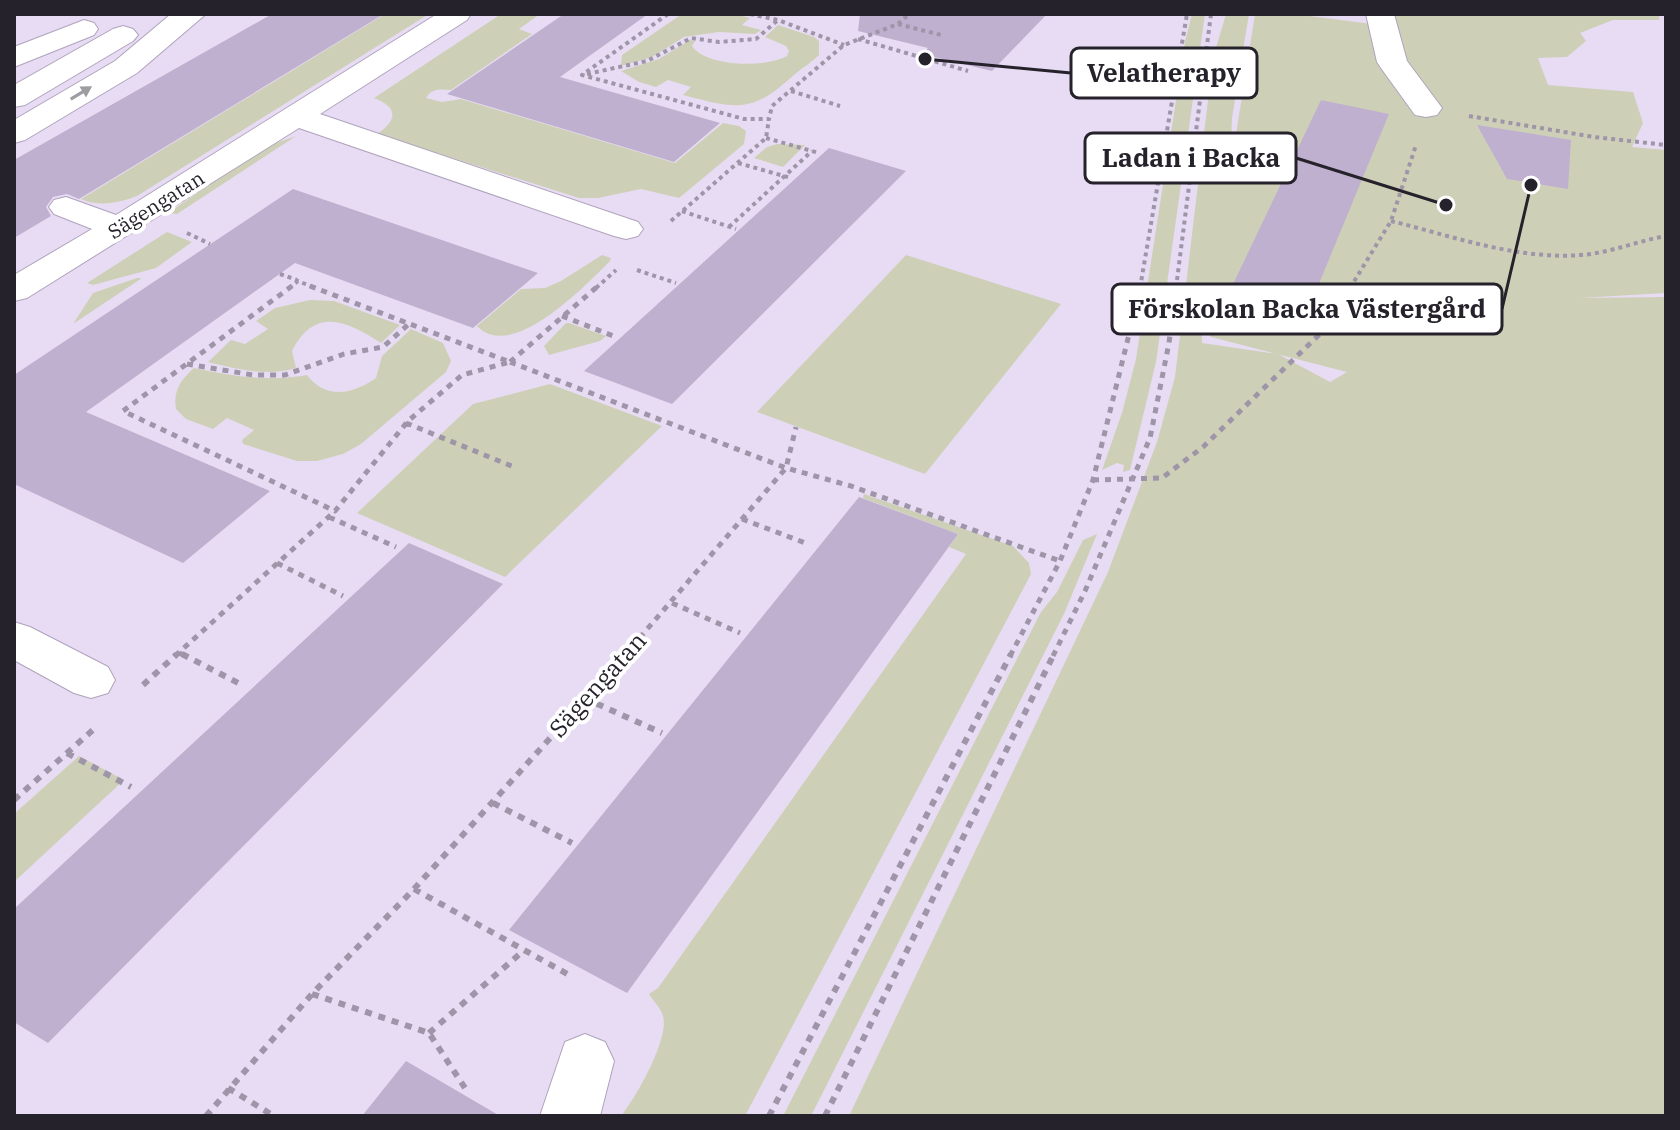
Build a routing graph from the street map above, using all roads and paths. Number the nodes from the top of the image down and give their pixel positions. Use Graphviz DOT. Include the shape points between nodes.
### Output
graph roads {
  1 [pos="119,14"];
  2 [pos="161,14"];
  3 [pos="192,14"];
  4 [pos="457,14"];
  5 [pos="668,14"];
  6 [pos="750,14"];
  7 [pos="909,14"];
  8 [pos="1187,14"];
  9 [pos="1211,14"];
  10 [pos="1380,14"];
  11 [pos="778,20"];
  12 [pos="898,24"];
  13 [pos="941,35"];
  14 [pos="858,39"];
  15 [pos="844,45"];
  16 [pos="14,58"];
  17 [pos="968,71"];
  18 [pos="582,75"];
  19 [pos="790,91"];
  20 [pos="14,98"];
  21 [pos="840,106"];
  22 [pos="1426,108"];
  23 [pos="297,117"];
  24 [pos="769,119"];
  25 [pos="14,133"];
  26 [pos="766,138"];
  27 [pos="1666,145"];
  28 [pos="812,151"];
  29 [pos="819,153"];
  30 [pos="737,162"];
  31 [pos="784,176"];
  32 [pos="791,178"];
  33 [pos="66,207"];
  34 [pos="682,211"];
  35 [pos="1391,221"];
  36 [pos="729,227"];
  37 [pos="119,228"];
  38 [pos="626,229"];
  39 [pos="662,229"];
  40 [pos="736,229"];
  41 [pos="1666,236"];
  42 [pos="196,237"];
  43 [pos="210,244"];
  44 [pos="621,265"];
  45 [pos="635,269"];
  46 [pos="280,274"];
  47 [pos="298,281"];
  48 [pos="676,283"];
  49 [pos="14,290"];
  50 [pos="562,316"];
  51 [pos="409,324"];
  52 [pos="616,337"];
  53 [pos="509,363"];
  54 [pos="186,364"];
  55 [pos="406,423"];
  56 [pos="796,427"];
  57 [pos="514,467"];
  58 [pos="786,468"];
  59 [pos="1093,480"];
  60 [pos="1133,481"];
  61 [pos="335,511"];
  62 [pos="329,517"];
  63 [pos="742,519"];
  64 [pos="808,544"];
  65 [pos="396,547"];
  66 [pos="1060,561"];
  67 [pos="277,563"];
  68 [pos="343,596"];
  69 [pos="672,603"];
  70 [pos="740,633"];
  71 [pos="14,639"];
  72 [pos="91,680"];
  73 [pos="244,686"];
  74 [pos="584,698"];
  75 [pos="662,733"];
  76 [pos="67,753"];
  77 [pos="131,787"];
  78 [pos="493,803"];
  79 [pos="572,843"];
  80 [pos="414,889"];
  81 [pos="522,952"];
  82 [pos="571,976"];
  83 [pos="312,994"];
  84 [pos="429,1033"];
  85 [pos="585,1061"];
  86 [pos="228,1088"];
  87 [pos="465,1088"];
  88 [pos="206,1116"];
  89 [pos="274,1116"];
  90 [pos="570,1116"];
  91 [pos="769,1116"];
  92 [pos="825,1116"];
  1 -- 16 [label="street"];
  2 -- 20 [label="street"];
  25 -- 3 [label="street, one-way" via="126,67"];
  4 -- 23 [label="street, Sägengatan"];
  5 -- 18 [label="path"];
  6 -- 11 [label="path"];
  7 -- 12 [label="path"];
  8 -- 59 [label="path" via="1141,284"];
  9 -- 60 [label="path" via="1169,343 1150,438"];
  10 -- 22 [label="street" via="1392,62"];
  11 -- 15 [label="path"];
  11 -- 18 [label="path" via="756,39 691,38 647,61"];
  12 -- 13 [label="path"];
  12 -- 14 [label="path"];
  14 -- 15 [label="path"];
  14 -- 17 [label="path"];
  15 -- 19 [label="path"];
  18 -- 24 [label="path" via="744,119"];
  19 -- 21 [label="path"];
  19 -- 24 [label="path" via="772,106"];
  22 -- 27 [label="path"];
  22 -- 35 [label="path"];
  23 -- 37 [label="street, Sägengatan"];
  23 -- 38 [label="street"];
  24 -- 26 [label="path"];
  26 -- 28 [label="path"];
  26 -- 30 [label="path"];
  28 -- 29 [label="path"];
  28 -- 31 [label="path"];
  30 -- 31 [label="path"];
  30 -- 34 [label="path"];
  31 -- 32 [label="path"];
  31 -- 36 [label="path"];
  33 -- 37 [label="street"];
  34 -- 36 [label="path"];
  34 -- 39 [label="path"];
  35 -- 41 [label="path" via="1507,248 1565,255 1615,250"];
  35 -- 60 [label="path" via="1325,329 1203,447 1162,478"];
  36 -- 40 [label="path"];
  37 -- 49 [label="street, Sägengatan"];
  42 -- 43 [label="path"];
  44 -- 50 [label="path"];
  45 -- 48 [label="path"];
  46 -- 47 [label="path"];
  47 -- 51 [label="path"];
  47 -- 54 [label="path"];
  50 -- 52 [label="path"];
  50 -- 53 [label="path"];
  51 -- 53 [label="path"];
  51 -- 54 [label="path" via="383,347 285,375"];
  53 -- 55 [label="path" via="462,375"];
  53 -- 58 [label="path"];
  54 -- 61 [label="path" via="123,411"];
  55 -- 57 [label="path"];
  55 -- 61 [label="path"];
  56 -- 58 [label="path"];
  58 -- 63 [label="path, Sägengatan"];
  58 -- 66 [label="path"];
  59 -- 60 [label="path"];
  59 -- 66 [label="path"];
  60 -- 92 [label="path" via="1010,746"];
  61 -- 62 [label="path"];
  62 -- 65 [label="path"];
  62 -- 67 [label="path"];
  63 -- 64 [label="path"];
  63 -- 69 [label="path, Sägengatan"];
  66 -- 91 [label="path"];
  67 -- 68 [label="path"];
  67 -- 73 [label="path" via="179,653"];
  69 -- 70 [label="path"];
  69 -- 74 [label="path, Sägengatan"];
  71 -- 72 [label="street"];
  74 -- 75 [label="path"];
  74 -- 78 [label="path, Sägengatan"];
  76 -- 77 [label="path"];
  78 -- 79 [label="path"];
  78 -- 80 [label="path, Sägengatan"];
  80 -- 81 [label="path"];
  80 -- 83 [label="path, Sägengatan"];
  81 -- 82 [label="path"];
  81 -- 84 [label="path"];
  83 -- 84 [label="path"];
  83 -- 86 [label="path, Sägengatan"];
  84 -- 87 [label="path"];
  85 -- 90 [label="street"];
  86 -- 88 [label="path, Sägengatan"];
  86 -- 89 [label="path"];
}
